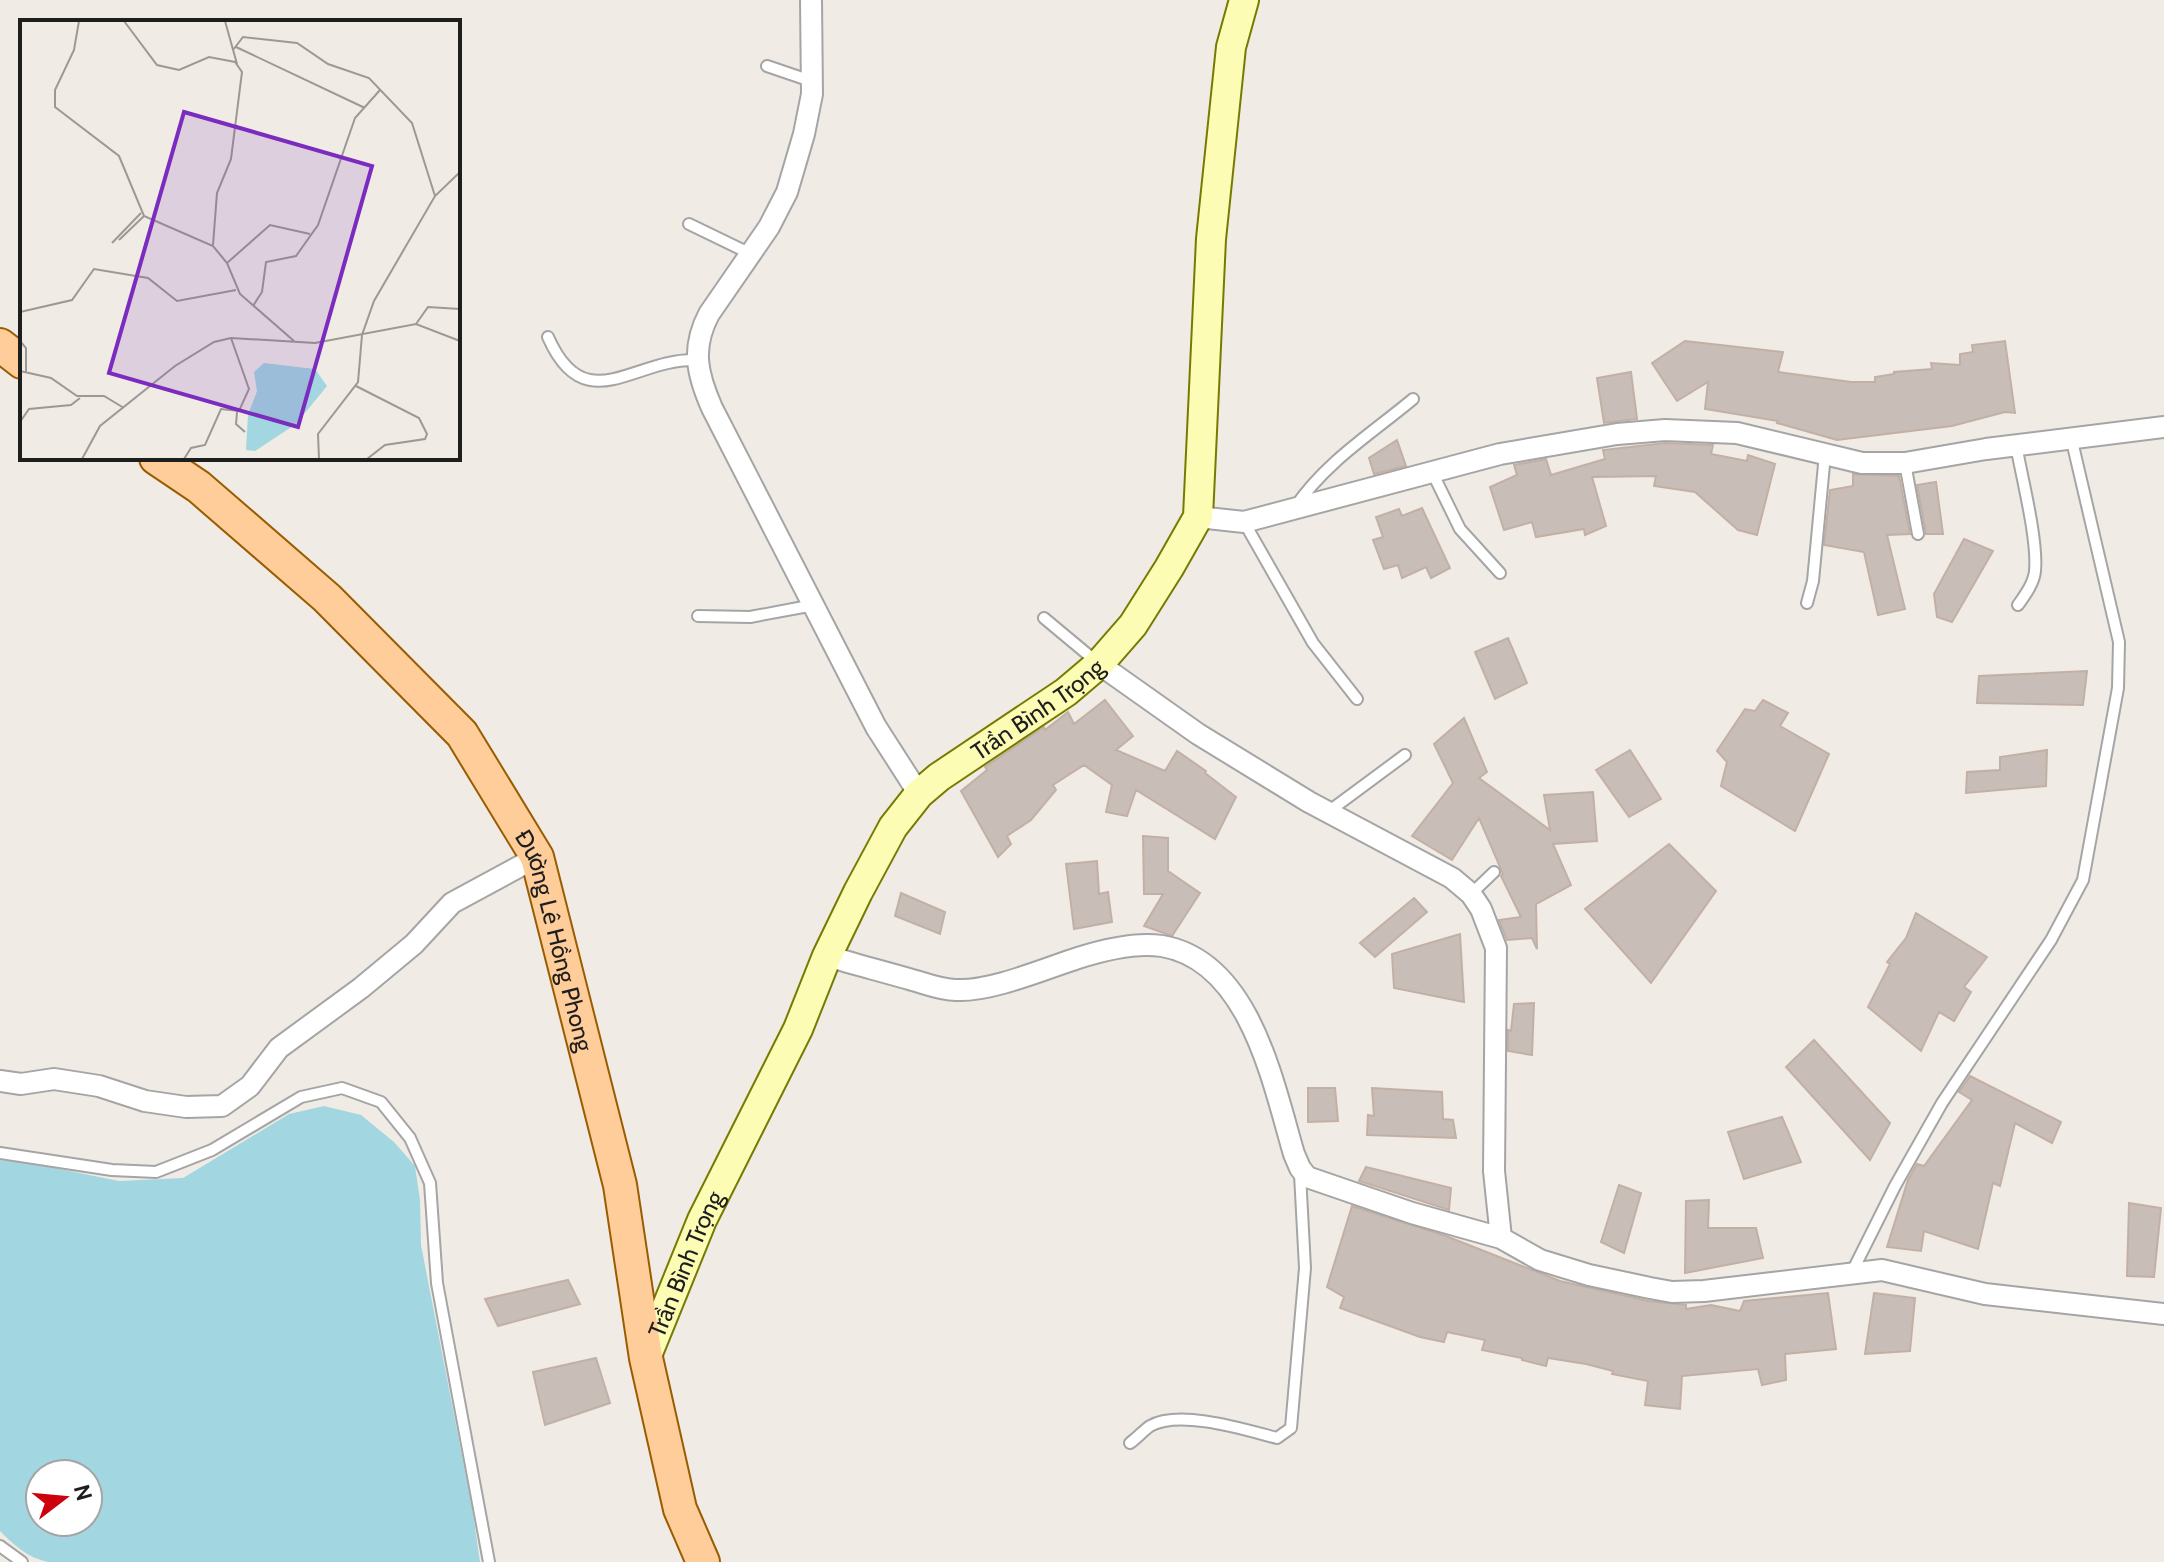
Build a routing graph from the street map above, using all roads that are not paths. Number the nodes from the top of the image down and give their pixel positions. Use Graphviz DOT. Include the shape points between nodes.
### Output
graph roads {
  1 [pos="811,0"];
  2 [pos="1244,0"];
  3 [pos="767,66"];
  4 [pos="811,81"];
  5 [pos="689,224"];
  6 [pos="751,254"];
  7 [pos="548,337"];
  8 [pos="0,345"];
  9 [pos="20,360"];
  10 [pos="696,360"];
  11 [pos="1413,399"];
  12 [pos="2164,427"];
  13 [pos="2071,437"];
  14 [pos="2016,445"];
  15 [pos="1825,454"];
  16 [pos="159,460"];
  17 [pos="1905,463"];
  18 [pos="1432,472"];
  19 [pos="1294,508"];
  20 [pos="1198,517"];
  21 [pos="1244,522"];
  22 [pos="1918,534"];
  23 [pos="1500,573"];
  24 [pos="1807,603"];
  25 [pos="814,605"];
  26 [pos="2018,605"];
  27 [pos="698,616"];
  28 [pos="1044,618"];
  29 [pos="1099,664"];
  30 [pos="1357,699"];
  31 [pos="1405,755"];
  32 [pos="919,794"];
  33 [pos="1328,812"];
  34 [pos="537,857"];
  35 [pos="1494,872"];
  36 [pos="1471,894"];
  37 [pos="827,956"];
  38 [pos="0,1081"];
  39 [pos="0,1153"];
  40 [pos="1300,1168"];
  41 [pos="1501,1238"];
  42 [pos="1851,1274"];
  43 [pos="2164,1314"];
  44 [pos="646,1358"];
  45 [pos="1130,1443"];
  46 [pos="0,1546"];
  47 [pos="22,1562"];
  48 [pos="489,1562"];
  49 [pos="703,1562"];
  1 -- 4 [label="street"];
  2 -- 20 [label="street, Trần Bình Trọng" via="1231,47 1211,239"];
  3 -- 4 [label="lane"];
  4 -- 6 [label="street" via="804,134 787,192"];
  5 -- 6 [label="lane"];
  6 -- 10 [label="street" via="702,327"];
  7 -- 10 [label="lane" via="572,374 590,381"];
  8 -- 9 [label="main road"];
  10 -- 25 [label="street" via="712,408"];
  11 -- 19 [label="lane" via="1335,460"];
  12 -- 13 [label="street"];
  13 -- 14 [label="street"];
  13 -- 42 [label="lane" via="2119,642 2118,688 2083,880 2051,940 1942,1103"];
  14 -- 17 [label="street"];
  14 -- 26 [label="lane" via="2035,572"];
  15 -- 17 [label="street" via="1862,463"];
  15 -- 18 [label="street" via="1737,433 1665,430 1500,454"];
  15 -- 24 [label="lane"];
  16 -- 34 [label="main road, Đường Lê Hồng Phong" via="199,487 327,598 462,734"];
  17 -- 22 [label="lane"];
  18 -- 19 [label="street"];
  18 -- 23 [label="lane" via="1460,529"];
  19 -- 21 [label="street"];
  20 -- 21 [label="street"];
  20 -- 29 [label="street, Trần Bình Trọng" via="1133,625"];
  21 -- 30 [label="lane" via="1313,643"];
  25 -- 27 [label="lane" via="750,617"];
  25 -- 32 [label="street" via="876,727"];
  28 -- 29 [label="lane"];
  29 -- 32 [label="street, Trần Bình Trọng"];
  29 -- 33 [label="street" via="1198,734"];
  31 -- 33 [label="lane"];
  32 -- 37 [label="street, Trần Bình Trọng" via="893,827"];
  33 -- 36 [label="street" via="1452,878"];
  34 -- 38 [label="street" via="452,903 414,944 279,1048 250,1086 222,1106 145,1101 54,1079"];
  34 -- 44 [label="main road, Đường Lê Hồng Phong" via="620,1185"];
  35 -- 36 [label="lane"];
  36 -- 41 [label="street" via="1496,948 1494,1171"];
  37 -- 40 [label="street" via="956,991 1133,946 1159,946 1196,958 1220,977 1250,1024"];
  37 -- 44 [label="street, Trần Bình Trọng" via="798,1029 702,1220"];
  39 -- 48 [label="lane" via="156,1172 212,1150 301,1097 342,1088 381,1102 410,1138 430,1183 437,1283"];
  40 -- 41 [label="street" via="1307,1177"];
  40 -- 45 [label="lane" via="1305,1268 1291,1428 1277,1438 1173,1420 1152,1425"];
  41 -- 42 [label="street" via="1540,1260 1577,1272 1672,1292"];
  42 -- 43 [label="street" via="1882,1270 1985,1294"];
  44 -- 49 [label="main road, Đường Lê Hồng Phong" via="680,1509"];
  46 -- 47 [label="lane"];
}
